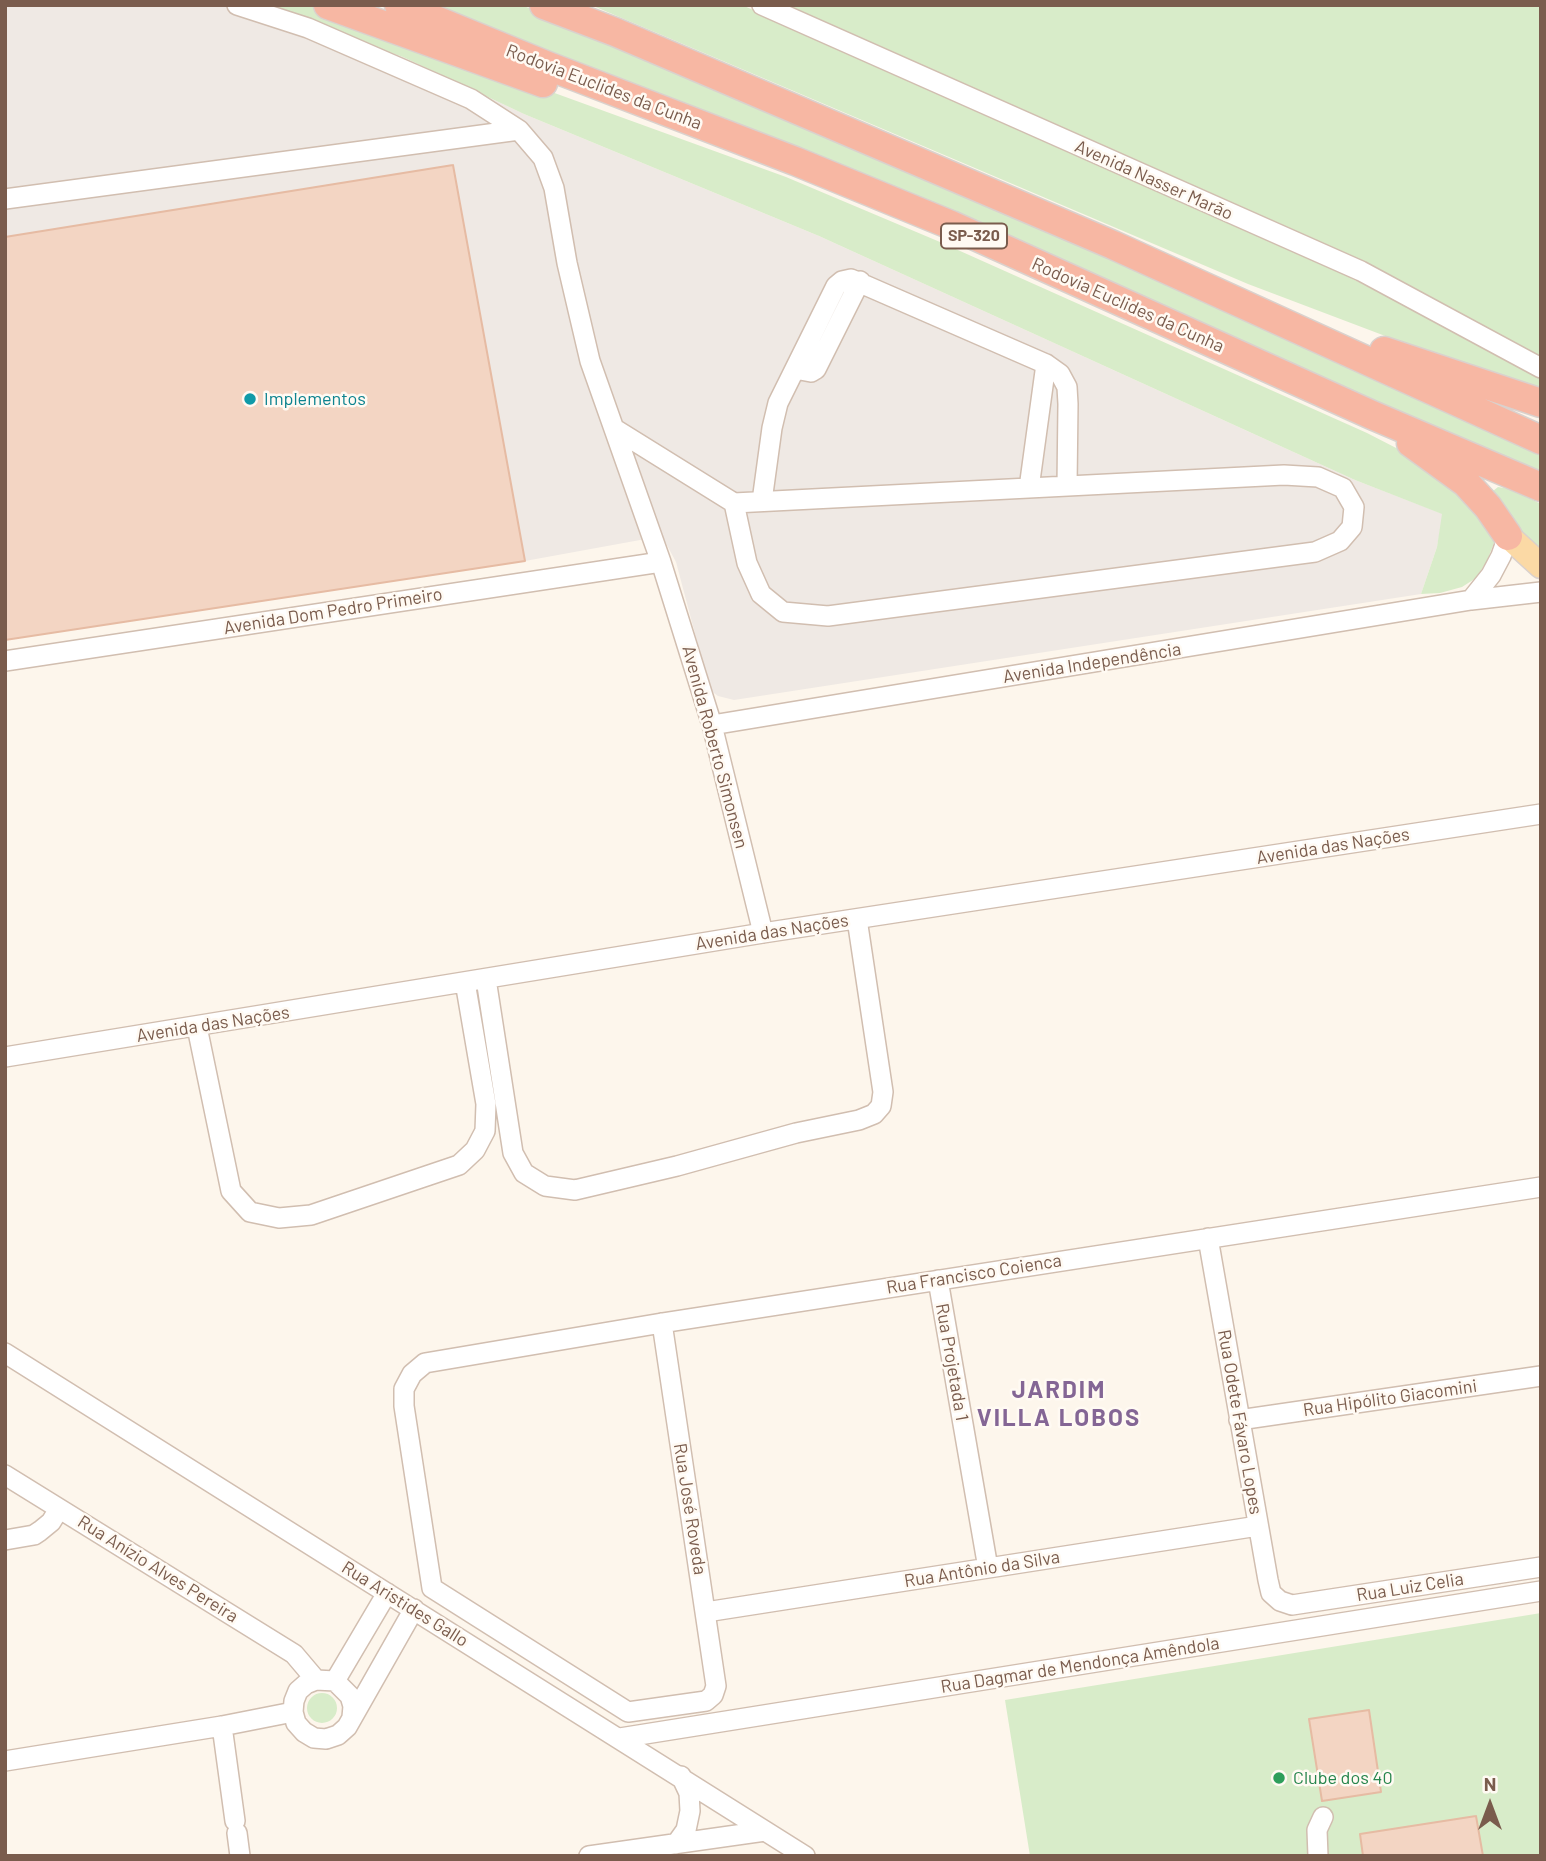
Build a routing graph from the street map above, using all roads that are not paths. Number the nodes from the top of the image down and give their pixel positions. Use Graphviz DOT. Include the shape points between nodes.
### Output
graph roads {
  1 [pos="237,5"];
  2 [pos="328,5"];
  3 [pos="399,5"];
  4 [pos="544,5"];
  5 [pos="559,5"];
  6 [pos="761,5"];
  7 [pos="615,32"];
  8 [pos="519,130"];
  9 [pos="796,161"];
  10 [pos="5,199"];
  11 [pos="1242,304"];
  12 [pos="1046,364"];
  13 [pos="1541,368"];
  14 [pos="1541,403"];
  15 [pos="1372,415"];
  16 [pos="615,429"];
  17 [pos="1541,440"];
  18 [pos="1067,486"];
  19 [pos="1541,486"];
  20 [pos="1029,488"];
  21 [pos="762,501"];
  22 [pos="734,503"];
  23 [pos="1508,536"];
  24 [pos="661,562"];
  25 [pos="1541,566"];
  26 [pos="1541,592"];
  27 [pos="1471,600"];
  28 [pos="5,660"];
  29 [pos="712,725"];
  30 [pos="1541,814"];
  31 [pos="857,919"];
  32 [pos="763,933"];
  33 [pos="486,979"];
  34 [pos="465,982"];
  35 [pos="197,1027"];
  36 [pos="5,1058"];
  37 [pos="1541,1187"];
  38 [pos="1208,1238"];
  39 [pos="938,1280"];
  40 [pos="662,1323"];
  41 [pos="5,1353"];
  42 [pos="1541,1376"];
  43 [pos="1239,1420"];
  44 [pos="5,1475"];
  45 [pos="59,1509"];
  46 [pos="1258,1526"];
  47 [pos="5,1540"];
  48 [pos="1541,1567"];
  49 [pos="988,1568"];
  50 [pos="1541,1591"];
  51 [pos="387,1593"];
  52 [pos="1280,1601"];
  53 [pos="414,1609"];
  54 [pos="706,1612"];
  55 [pos="316,1678"];
  56 [pos="713,1695"];
  57 [pos="288,1717"];
  58 [pos="352,1717"];
  59 [pos="222,1726"];
  60 [pos="620,1738"];
  61 [pos="5,1761"];
  62 [pos="681,1776"];
  63 [pos="730,1808"];
  64 [pos="1323,1817"];
  65 [pos="765,1831"];
  66 [pos="712,1838"];
  67 [pos="676,1844"];
  68 [pos="240,1856"];
  69 [pos="589,1856"];
  70 [pos="805,1856"];
  71 [pos="1318,1856"];
  1 -- 8 [label="street, Avenida Roberto Simonsen" via="307,28 471,99"];
  2 -- 9 [label="highway" via="543,83"];
  3 -- 9 [label="highway, Rodovia Euclides da Cunha / SP-320"];
  4 -- 7 [label="highway, SP-320"];
  5 -- 7 [label="highway"];
  6 -- 13 [label="street, Avenida Nasser Marão" via="1361,271"];
  7 -- 11 [label="highway, SP-320"];
  8 -- 10 [label="street"];
  8 -- 16 [label="street, Avenida Roberto Simonsen" via="543,158 554,188 590,361"];
  9 -- 15 [label="highway, Rodovia Euclides da Cunha / SP-320" via="951,225"];
  11 -- 14 [label="highway"];
  11 -- 17 [label="highway, SP-320"];
  12 -- 18 [label="street" via="1060,374 1067,387"];
  12 -- 20 [label="street"];
  12 -- 21 [label="street" via="860,282 816,369 795,369 778,403"];
  15 -- 19 [label="highway, Rodovia Euclides da Cunha / SP-320"];
  15 -- 23 [label="highway" via="1466,484"];
  16 -- 22 [label="street"];
  16 -- 24 [label="street, Avenida Roberto Simonsen"];
  18 -- 20 [label="street"];
  18 -- 22 [label="street" via="1318,477 1343,488 1354,507 1352,527 1340,541 1315,552 828,616 783,612 761,594 747,563"];
  20 -- 21 [label="street"];
  21 -- 22 [label="street"];
  23 -- 25 [label="main road"];
  23 -- 27 [label="street" via="1501,556"];
  24 -- 28 [label="street, Avenida Dom Pedro Primeiro"];
  24 -- 29 [label="street, Avenida Roberto Simonsen"];
  26 -- 27 [label="street, Avenida Independência"];
  27 -- 29 [label="street, Avenida Independência"];
  29 -- 32 [label="street, Avenida Roberto Simonsen"];
  30 -- 31 [label="street, Avenida das Nações"];
  31 -- 32 [label="street, Avenida das Nações"];
  31 -- 33 [label="street" via="883,1093 874,1114 575,1190 545,1186 524,1173 513,1153"];
  32 -- 33 [label="street, Avenida das Nações"];
  33 -- 34 [label="street, Avenida das Nações"];
  34 -- 35 [label="street, Avenida das Nações"];
  34 -- 35 [label="street" via="486,1104 485,1131 475,1150 459,1165 312,1215 278,1219 250,1212 230,1191"];
  35 -- 36 [label="street, Avenida das Nações"];
  37 -- 38 [label="street, Rua Francisco Coienca"];
  38 -- 39 [label="street, Rua Francisco Coienca"];
  38 -- 43 [label="street, Rua Odete Fávaro Lopes"];
  39 -- 40 [label="street, Rua Francisco Coienca"];
  39 -- 49 [label="street, Rua Projetada 1"];
  40 -- 54 [label="street, Rua José Roveda"];
  40 -- 56 [label="street, Rua Francisco Coienca" via="425,1363 404,1389 404,1406 432,1588 628,1712 706,1702"];
  41 -- 51 [label="street, Rua Aristides Gallo"];
  42 -- 43 [label="street, Rua Hipólito Giacomini"];
  43 -- 46 [label="street, Rua Odete Fávaro Lopes"];
  44 -- 45 [label="street, Rua Anízio Alves Pereira"];
  45 -- 47 [label="street" via="34,1535"];
  45 -- 55 [label="street, Rua Anízio Alves Pereira" via="294,1654"];
  46 -- 49 [label="street, Rua Antônio da Silva"];
  46 -- 52 [label="street, Rua Odete Fávaro Lopes" via="1271,1593"];
  48 -- 52 [label="street, Rua Luiz Celia" via="1292,1605"];
  49 -- 54 [label="street, Rua Antônio da Silva"];
  50 -- 60 [label="street, Rua Dagmar de Mendonça Amêndola"];
  51 -- 53 [label="street, Rua Aristides Gallo"];
  51 -- 55 [label="street"];
  53 -- 58 [label="street"];
  53 -- 60 [label="street, Rua Aristides Gallo"];
  54 -- 56 [label="street, Rua José Roveda" via="716,1676"];
  55 -- 57 [label="street" via="298,1691"];
  55 -- 58 [label="street" via="350,1696"];
  57 -- 58 [label="street" via="314,1738 327,1739 338,1735"];
  57 -- 59 [label="street"];
  59 -- 61 [label="street"];
  59 -- 68 [label="street"];
  60 -- 62 [label="street, Rua Aristides Gallo"];
  62 -- 63 [label="street, Rua Aristides Gallo"];
  62 -- 67 [label="street" via="689,1793 690,1811"];
  63 -- 65 [label="street, Rua Aristides Gallo"];
  63 -- 66 [label="street" via="727,1827"];
  64 -- 71 [label="street" via="1317,1830"];
  65 -- 66 [label="street"];
  65 -- 70 [label="street, Rua Aristides Gallo"];
  66 -- 67 [label="street"];
  67 -- 69 [label="street"];
}
